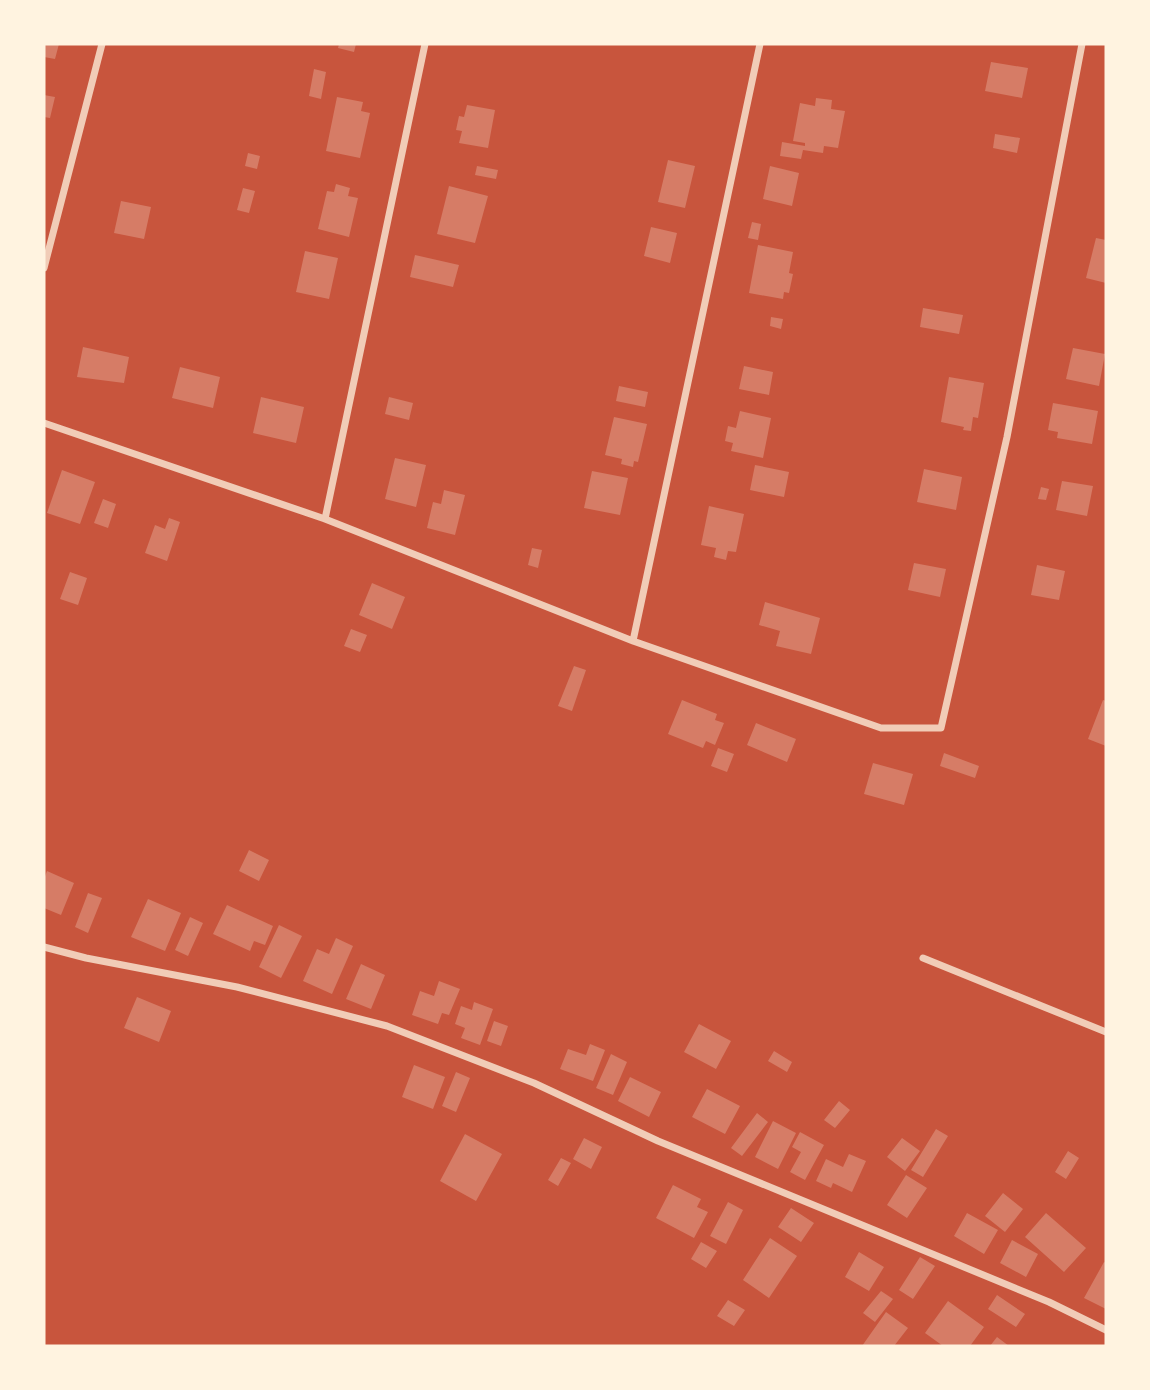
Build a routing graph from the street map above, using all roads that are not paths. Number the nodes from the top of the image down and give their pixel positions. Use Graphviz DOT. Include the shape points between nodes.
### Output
graph roads {
  1 [pos="102,44"];
  2 [pos="425,44"];
  3 [pos="760,44"];
  4 [pos="1082,44"];
  5 [pos="44,268"];
  6 [pos="44,423"];
  7 [pos="325,519"];
  8 [pos="633,641"];
  9 [pos="44,947"];
  10 [pos="923,958"];
  11 [pos="1106,1032"];
  12 [pos="1106,1330"];
  1 -- 5 [label="street"];
  2 -- 7 [label="street"];
  3 -- 8 [label="street"];
  4 -- 8 [label="street" via="1007,437 941,727 881,728"];
  6 -- 7 [label="street"];
  7 -- 8 [label="street"];
  9 -- 12 [label="street" via="237,986 387,1026 534,1083 658,1141 1049,1302"];
  10 -- 11 [label="street"];
}
